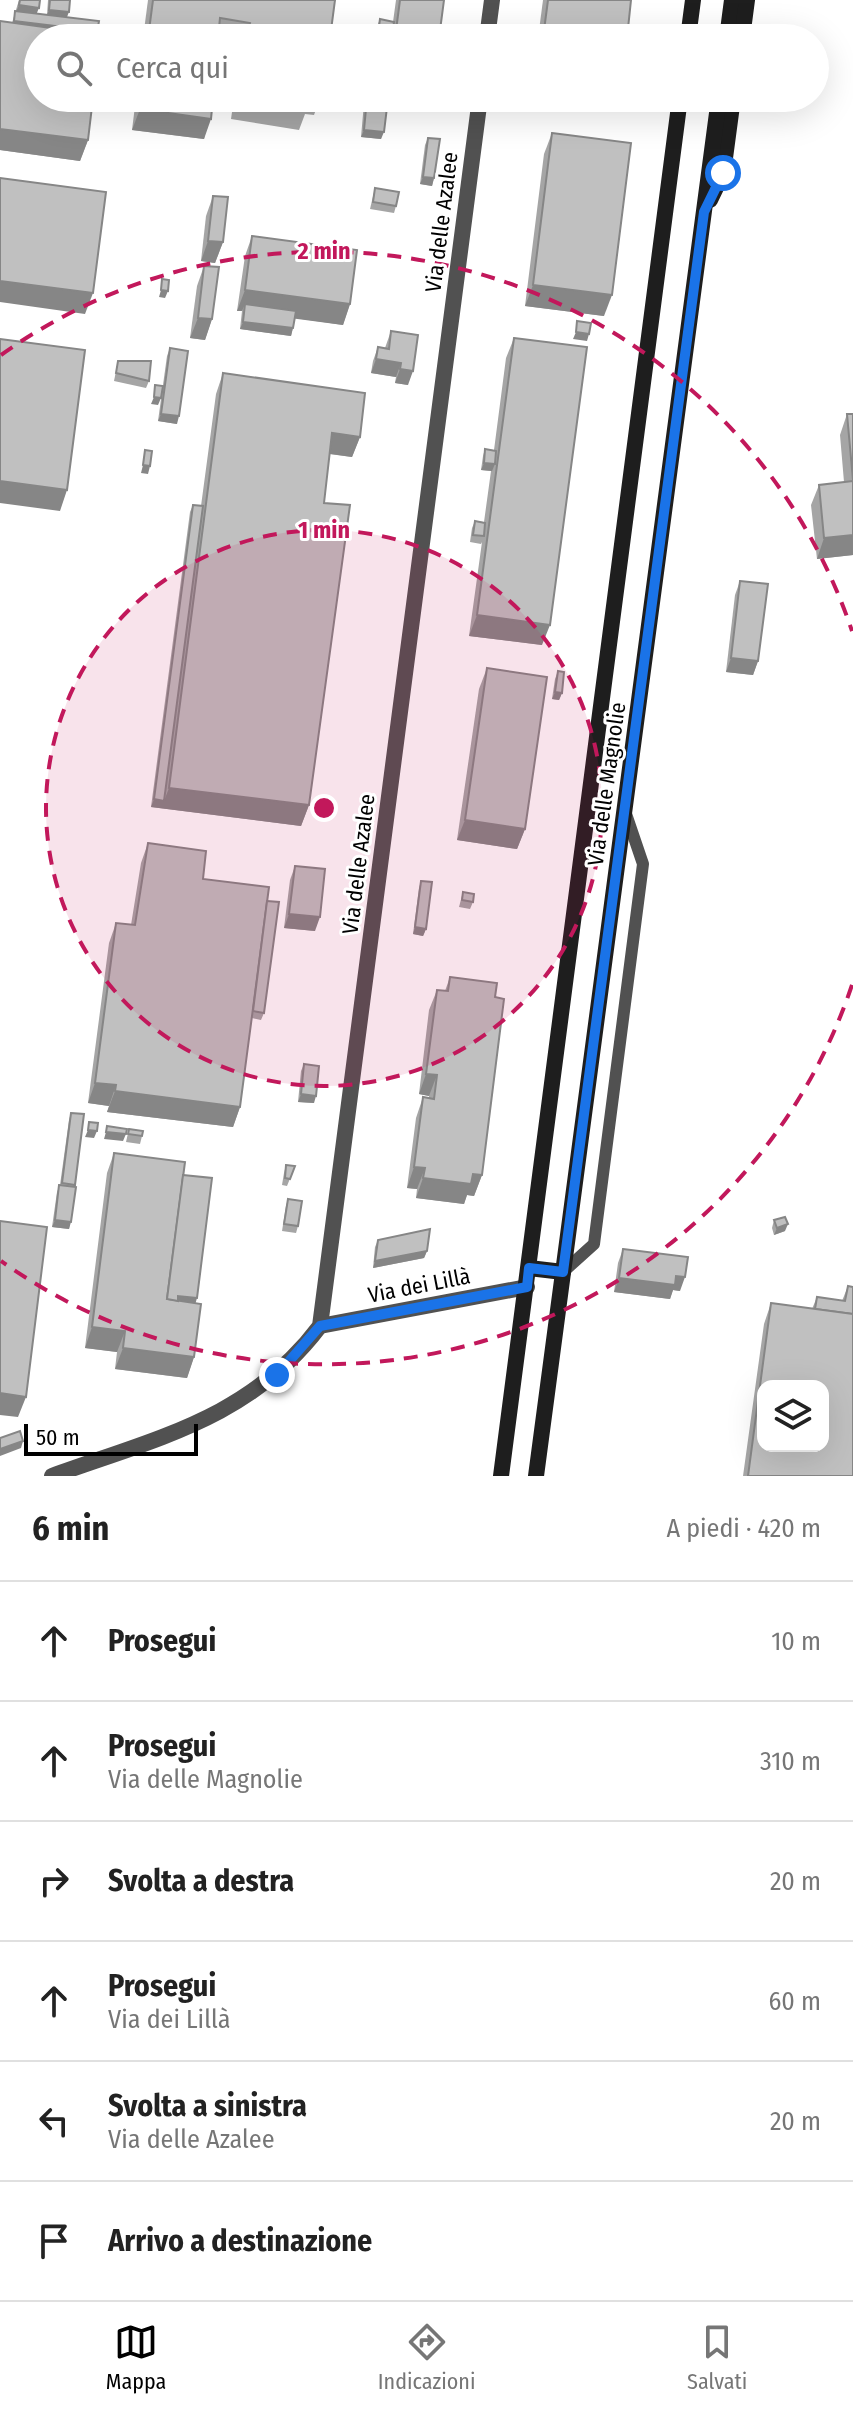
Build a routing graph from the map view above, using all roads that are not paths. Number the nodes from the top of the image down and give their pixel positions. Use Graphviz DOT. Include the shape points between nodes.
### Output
graph roads {
  1 [pos="492,0"];
  2 [pos="693,0"];
  3 [pos="732,0"];
  4 [pos="747,0"];
  5 [pos="489,24"];
  6 [pos="690,24"];
  7 [pos="729,24"];
  8 [pos="744,24"];
  9 [pos="478,112"];
  10 [pos="678,112"];
  11 [pos="717,112"];
  12 [pos="731,112"];
  13 [pos="704,212"];
  14 [pos="625,810"];
  15 [pos="529,1268"];
  16 [pos="563,1272"];
  17 [pos="527,1287"];
  18 [pos="320,1326"];
  19 [pos="52,1476"];
  20 [pos="501,1476"];
  21 [pos="536,1476"];
  1 -- 5 [label="street"];
  2 -- 6 [label="street"];
  3 -- 7 [label="street"];
  4 -- 8 [label="street"];
  9 -- 18 [label="street, Via delle Azalee"];
  10 -- 15 [label="street, Via delle Magnolie"];
  11 -- 13 [label="street, Via delle Magnolie"];
  12 -- 13 [label="street" via="723,173"];
  13 -- 14 [label="street, Via delle Magnolie"];
  14 -- 16 [label="street, Via delle Magnolie"];
  14 -- 16 [label="lane" via="643,864 594,1244"];
  15 -- 16 [label="street"];
  15 -- 17 [label="street, Via delle Magnolie"];
  16 -- 21 [label="street, Via delle Magnolie"];
  17 -- 18 [label="street, Via dei Lillà"];
  17 -- 20 [label="street, Via delle Magnolie"];
  18 -- 19 [label="street" via="277,1375 227,1410"];
}
